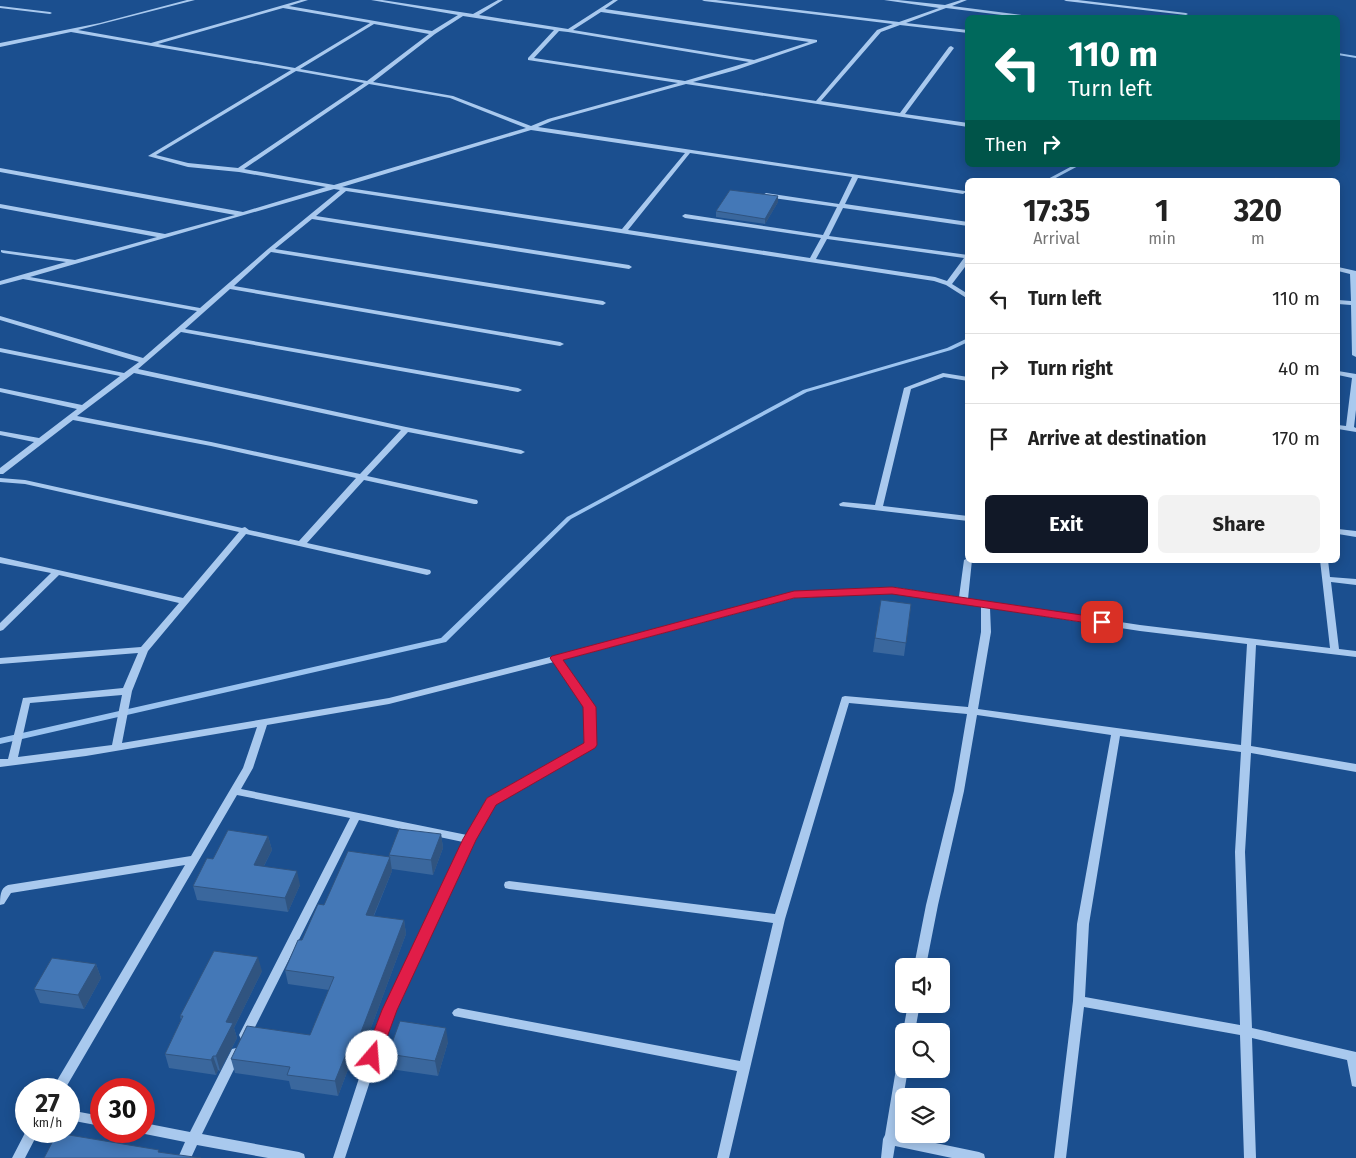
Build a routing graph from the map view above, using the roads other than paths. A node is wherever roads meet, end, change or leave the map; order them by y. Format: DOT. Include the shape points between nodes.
graph roads {
  1 [pos="193,0"];
  2 [pos="306,0"];
  3 [pos="373,0"];
  4 [pos="501,0"];
  5 [pos="616,0"];
  6 [pos="704,0"];
  7 [pos="886,0"];
  8 [pos="965,0"];
  9 [pos="1066,0"];
  10 [pos="947,6"];
  11 [pos="0,7"];
  12 [pos="7,8"];
  13 [pos="284,8"];
  14 [pos="601,10"];
  15 [pos="0,11"];
  16 [pos="50,13"];
  17 [pos="462,14"];
  18 [pos="1186,14"];
  19 [pos="1018,15"];
  20 [pos="474,16"];
  21 [pos="372,24"];
  22 [pos="897,24"];
  23 [pos="558,29"];
  24 [pos="70,30"];
  25 [pos="568,31"];
  26 [pos="965,32"];
  27 [pos="433,33"];
  28 [pos="150,44"];
  29 [pos="0,46"];
  30 [pos="951,48"];
  31 [pos="753,61"];
  32 [pos="296,69"];
  33 [pos="369,82"];
  34 [pos="684,83"];
  35 [pos="817,103"];
  36 [pos="901,115"];
  37 [pos="965,125"];
  38 [pos="531,128"];
  39 [pos="690,151"];
  40 [pos="0,170"];
  41 [pos="239,170"];
  42 [pos="855,178"];
  43 [pos="334,187"];
  44 [pos="345,189"];
  45 [pos="963,192"];
  46 [pos="756,194"];
  47 [pos="842,205"];
  48 [pos="0,206"];
  49 [pos="244,214"];
  50 [pos="685,216"];
  51 [pos="310,217"];
  52 [pos="965,224"];
  53 [pos="624,231"];
  54 [pos="166,237"];
  55 [pos="825,238"];
  56 [pos="1,249"];
  57 [pos="270,250"];
  58 [pos="965,257"];
  59 [pos="75,261"];
  60 [pos="811,261"];
  61 [pos="965,261"];
  62 [pos="629,267"];
  63 [pos="1340,269"];
  64 [pos="1355,272"];
  65 [pos="24,277"];
  66 [pos="0,283"];
  67 [pos="948,284"];
  68 [pos="230,287"];
  69 [pos="965,295"];
  70 [pos="1340,302"];
  71 [pos="603,303"];
  72 [pos="1355,304"];
  73 [pos="202,310"];
  74 [pos="0,318"];
  75 [pos="181,330"];
  76 [pos="560,344"];
  77 [pos="0,350"];
  78 [pos="1356,355"];
  79 [pos="144,361"];
  80 [pos="129,373"];
  81 [pos="1340,373"];
  82 [pos="1356,377"];
  83 [pos="965,378"];
  84 [pos="0,390"];
  85 [pos="518,390"];
  86 [pos="83,408"];
  87 [pos="70,418"];
  88 [pos="1340,427"];
  89 [pos="406,429"];
  90 [pos="1353,429"];
  91 [pos="0,433"];
  92 [pos="40,441"];
  93 [pos="520,452"];
  94 [pos="0,472"];
  95 [pos="363,477"];
  96 [pos="0,480"];
  97 [pos="474,502"];
  98 [pos="842,504"];
  99 [pos="878,508"];
  100 [pos="965,519"];
  101 [pos="245,530"];
  102 [pos="1340,532"];
  103 [pos="1356,534"];
  104 [pos="302,543"];
  105 [pos="0,560"];
  106 [pos="968,563"];
  107 [pos="1324,563"];
  108 [pos="57,572"];
  109 [pos="427,572"];
  110 [pos="1326,579"];
  111 [pos="1356,582"];
  112 [pos="183,601"];
  113 [pos="963,601"];
  114 [pos="985,604"];
  115 [pos="0,628"];
  116 [pos="1252,642"];
  117 [pos="144,650"];
  118 [pos="1335,652"];
  119 [pos="1356,654"];
  120 [pos="556,658"];
  121 [pos="0,661"];
  122 [pos="127,696"];
  123 [pos="972,711"];
  124 [pos="263,723"];
  125 [pos="1116,732"];
  126 [pos="116,748"];
  127 [pos="1246,749"];
  128 [pos="12,762"];
  129 [pos="0,763"];
  130 [pos="1356,768"];
  131 [pos="234,791"];
  132 [pos="356,816"];
  133 [pos="470,839"];
  134 [pos="194,860"];
  135 [pos="509,885"];
  136 [pos="4,890"];
  137 [pos="0,901"];
  138 [pos="779,918"];
  139 [pos="922,958"];
  140 [pos="1079,1001"];
  141 [pos="458,1013"];
  142 [pos="1244,1031"];
  143 [pos="1354,1057"];
  144 [pos="743,1067"];
  145 [pos="65,1078"];
  146 [pos="900,1078"];
  147 [pos="1356,1082"];
  148 [pos="155,1131"];
  149 [pos="194,1139"];
  150 [pos="889,1139"];
  151 [pos="26,1143"];
  152 [pos="18,1158"];
  153 [pos="184,1158"];
  154 [pos="299,1158"];
  155 [pos="339,1158"];
  156 [pos="723,1158"];
  157 [pos="887,1158"];
  158 [pos="979,1158"];
  159 [pos="1060,1158"];
  160 [pos="1250,1158"];
  1 -- 24 [label="street"];
  2 -- 13 [label="street"];
  3 -- 17 [label="street"];
  4 -- 20 [label="street"];
  5 -- 14 [label="street"];
  6 -- 22 [label="street"];
  7 -- 10 [label="street"];
  8 -- 10 [label="street"];
  9 -- 18 [label="street"];
  10 -- 19 [label="street"];
  10 -- 22 [label="street"];
  11 -- 12 [label="street"];
  12 -- 15 [label="street"];
  12 -- 16 [label="street"];
  13 -- 21 [label="street"];
  13 -- 28 [label="street"];
  14 -- 25 [label="street"];
  14 -- 31 [label="street" via="816,42"];
  17 -- 20 [label="street"];
  17 -- 27 [label="street"];
  20 -- 23 [label="street"];
  21 -- 27 [label="street"];
  21 -- 32 [label="street"];
  22 -- 26 [label="street"];
  22 -- 35 [label="street" via="879,31"];
  23 -- 25 [label="street"];
  23 -- 34 [label="street" via="530,59"];
  24 -- 28 [label="street"];
  24 -- 29 [label="street"];
  25 -- 31 [label="street"];
  27 -- 33 [label="street"];
  28 -- 32 [label="street"];
  30 -- 36 [label="street"];
  31 -- 34 [label="street"];
  32 -- 33 [label="street"];
  32 -- 41 [label="street" via="151,156 188,165"];
  33 -- 38 [label="street" via="451,97"];
  33 -- 41 [label="street"];
  34 -- 35 [label="street"];
  34 -- 38 [label="street"];
  35 -- 36 [label="street"];
  36 -- 37 [label="street"];
  38 -- 39 [label="street"];
  38 -- 43 [label="street"];
  39 -- 42 [label="street"];
  39 -- 53 [label="street"];
  40 -- 49 [label="street"];
  41 -- 43 [label="street"];
  42 -- 45 [label="street"];
  42 -- 47 [label="street"];
  43 -- 44 [label="street"];
  43 -- 49 [label="street"];
  44 -- 51 [label="street"];
  44 -- 53 [label="street"];
  46 -- 47 [label="street"];
  47 -- 52 [label="street"];
  47 -- 55 [label="street"];
  48 -- 54 [label="street"];
  49 -- 54 [label="street"];
  50 -- 55 [label="street"];
  51 -- 57 [label="street"];
  51 -- 62 [label="street"];
  53 -- 60 [label="street"];
  54 -- 59 [label="street"];
  55 -- 58 [label="street"];
  55 -- 60 [label="street"];
  56 -- 59 [label="street"];
  57 -- 68 [label="street"];
  57 -- 71 [label="street"];
  59 -- 65 [label="street"];
  60 -- 67 [label="street" via="934,279"];
  61 -- 67 [label="street"];
  63 -- 64 [label="street"];
  64 -- 72 [label="street"];
  65 -- 66 [label="street"];
  65 -- 73 [label="street"];
  67 -- 69 [label="street"];
  68 -- 73 [label="street"];
  68 -- 76 [label="street"];
  70 -- 72 [label="street"];
  72 -- 78 [label="street"];
  73 -- 75 [label="street"];
  74 -- 79 [label="street"];
  75 -- 79 [label="street"];
  75 -- 85 [label="street"];
  77 -- 80 [label="street"];
  79 -- 80 [label="street"];
  80 -- 86 [label="street"];
  80 -- 89 [label="street"];
  81 -- 82 [label="street"];
  82 -- 90 [label="street"];
  83 -- 99 [label="street" via="943,374 908,388"];
  84 -- 86 [label="street"];
  86 -- 87 [label="street"];
  87 -- 92 [label="street"];
  87 -- 95 [label="street"];
  88 -- 90 [label="street"];
  89 -- 93 [label="street"];
  89 -- 95 [label="street"];
  91 -- 92 [label="street"];
  92 -- 94 [label="street"];
  95 -- 97 [label="street"];
  95 -- 104 [label="street"];
  96 -- 101 [label="street" via="26,482"];
  98 -- 99 [label="street"];
  99 -- 100 [label="street"];
  101 -- 104 [label="street"];
  101 -- 112 [label="street"];
  102 -- 103 [label="street"];
  104 -- 109 [label="street"];
  105 -- 108 [label="street"];
  106 -- 113 [label="street"];
  107 -- 110 [label="street"];
  108 -- 112 [label="street"];
  108 -- 115 [label="street"];
  110 -- 111 [label="street"];
  110 -- 118 [label="street"];
  112 -- 117 [label="street"];
  113 -- 114 [label="street"];
  113 -- 120 [label="street" via="892,590 794,595"];
  114 -- 116 [label="street"];
  114 -- 123 [label="street" via="986,632"];
  116 -- 118 [label="street"];
  116 -- 127 [label="street"];
  117 -- 121 [label="street"];
  117 -- 122 [label="street"];
  118 -- 119 [label="street"];
  120 -- 124 [label="street" via="389,701"];
  120 -- 133 [label="street" via="590,707 590,745 492,801"];
  122 -- 126 [label="street"];
  122 -- 128 [label="street" via="26,700"];
  123 -- 125 [label="street"];
  123 -- 138 [label="street" via="845,699"];
  123 -- 139 [label="street" via="960,791"];
  124 -- 126 [label="street"];
  124 -- 131 [label="street" via="248,768"];
  125 -- 127 [label="street"];
  125 -- 140 [label="street" via="1083,924"];
  126 -- 128 [label="street"];
  127 -- 130 [label="street"];
  127 -- 142 [label="street" via="1240,852"];
  128 -- 129 [label="street"];
  131 -- 132 [label="street"];
  131 -- 134 [label="street"];
  132 -- 133 [label="street"];
  132 -- 149 [label="street"];
  133 -- 155 [label="street" via="383,1024"];
  134 -- 136 [label="street"];
  134 -- 145 [label="street"];
  135 -- 138 [label="street"];
  136 -- 137 [label="street"];
  138 -- 144 [label="street"];
  140 -- 142 [label="street"];
  140 -- 159 [label="street"];
  141 -- 144 [label="street"];
  142 -- 143 [label="street"];
  142 -- 160 [label="street"];
  143 -- 147 [label="street"];
  144 -- 156 [label="street"];
  146 -- 150 [label="street"];
  148 -- 149 [label="street"];
  149 -- 153 [label="street"];
  149 -- 154 [label="street"];
  150 -- 157 [label="street"];
  150 -- 158 [label="street"];
  151 -- 152 [label="street"];
}
